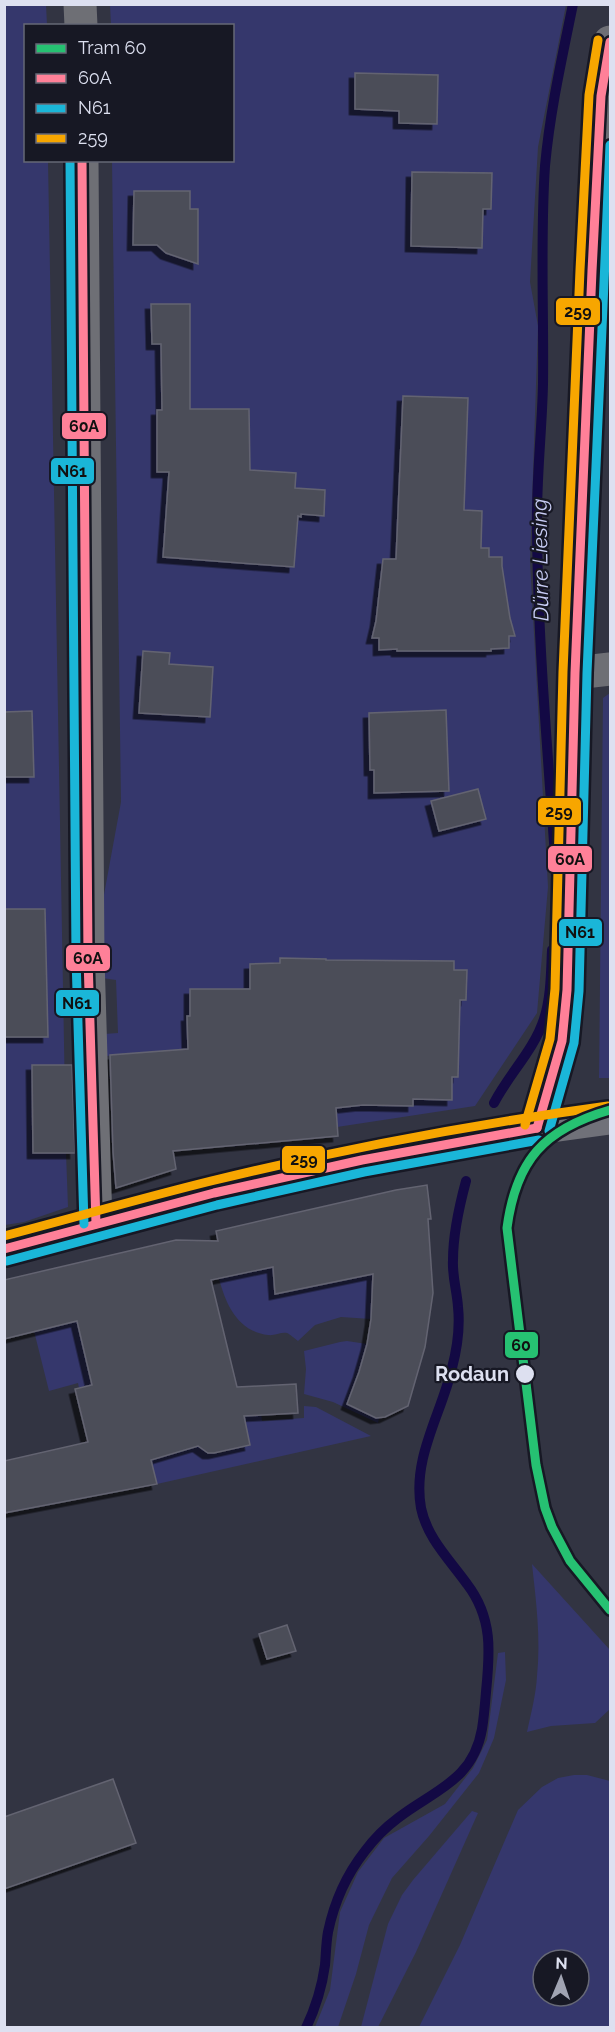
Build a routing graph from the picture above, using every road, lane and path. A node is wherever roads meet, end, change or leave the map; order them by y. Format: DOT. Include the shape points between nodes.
graph roads {
  1 [pos="80,4"];
  2 [pos="81,24"];
  3 [pos="610,42"];
  4 [pos="82,162"];
  5 [pos="610,669"];
  6 [pos="575,673"];
  7 [pos="610,1118"];
  8 [pos="537,1128"];
  9 [pos="96,1224"];
  10 [pos="4,1249"];
  1 -- 2 [label="street"];
  3 -- 6 [label="street" via="601,96"];
  4 -- 9 [label="street" via="88,958"];
  5 -- 6 [label="street"];
  6 -- 8 [label="street" via="567,990 562,1041"];
  7 -- 8 [label="main road"];
  8 -- 9 [label="main road" via="350,1162"];
  9 -- 10 [label="main road"];
}
